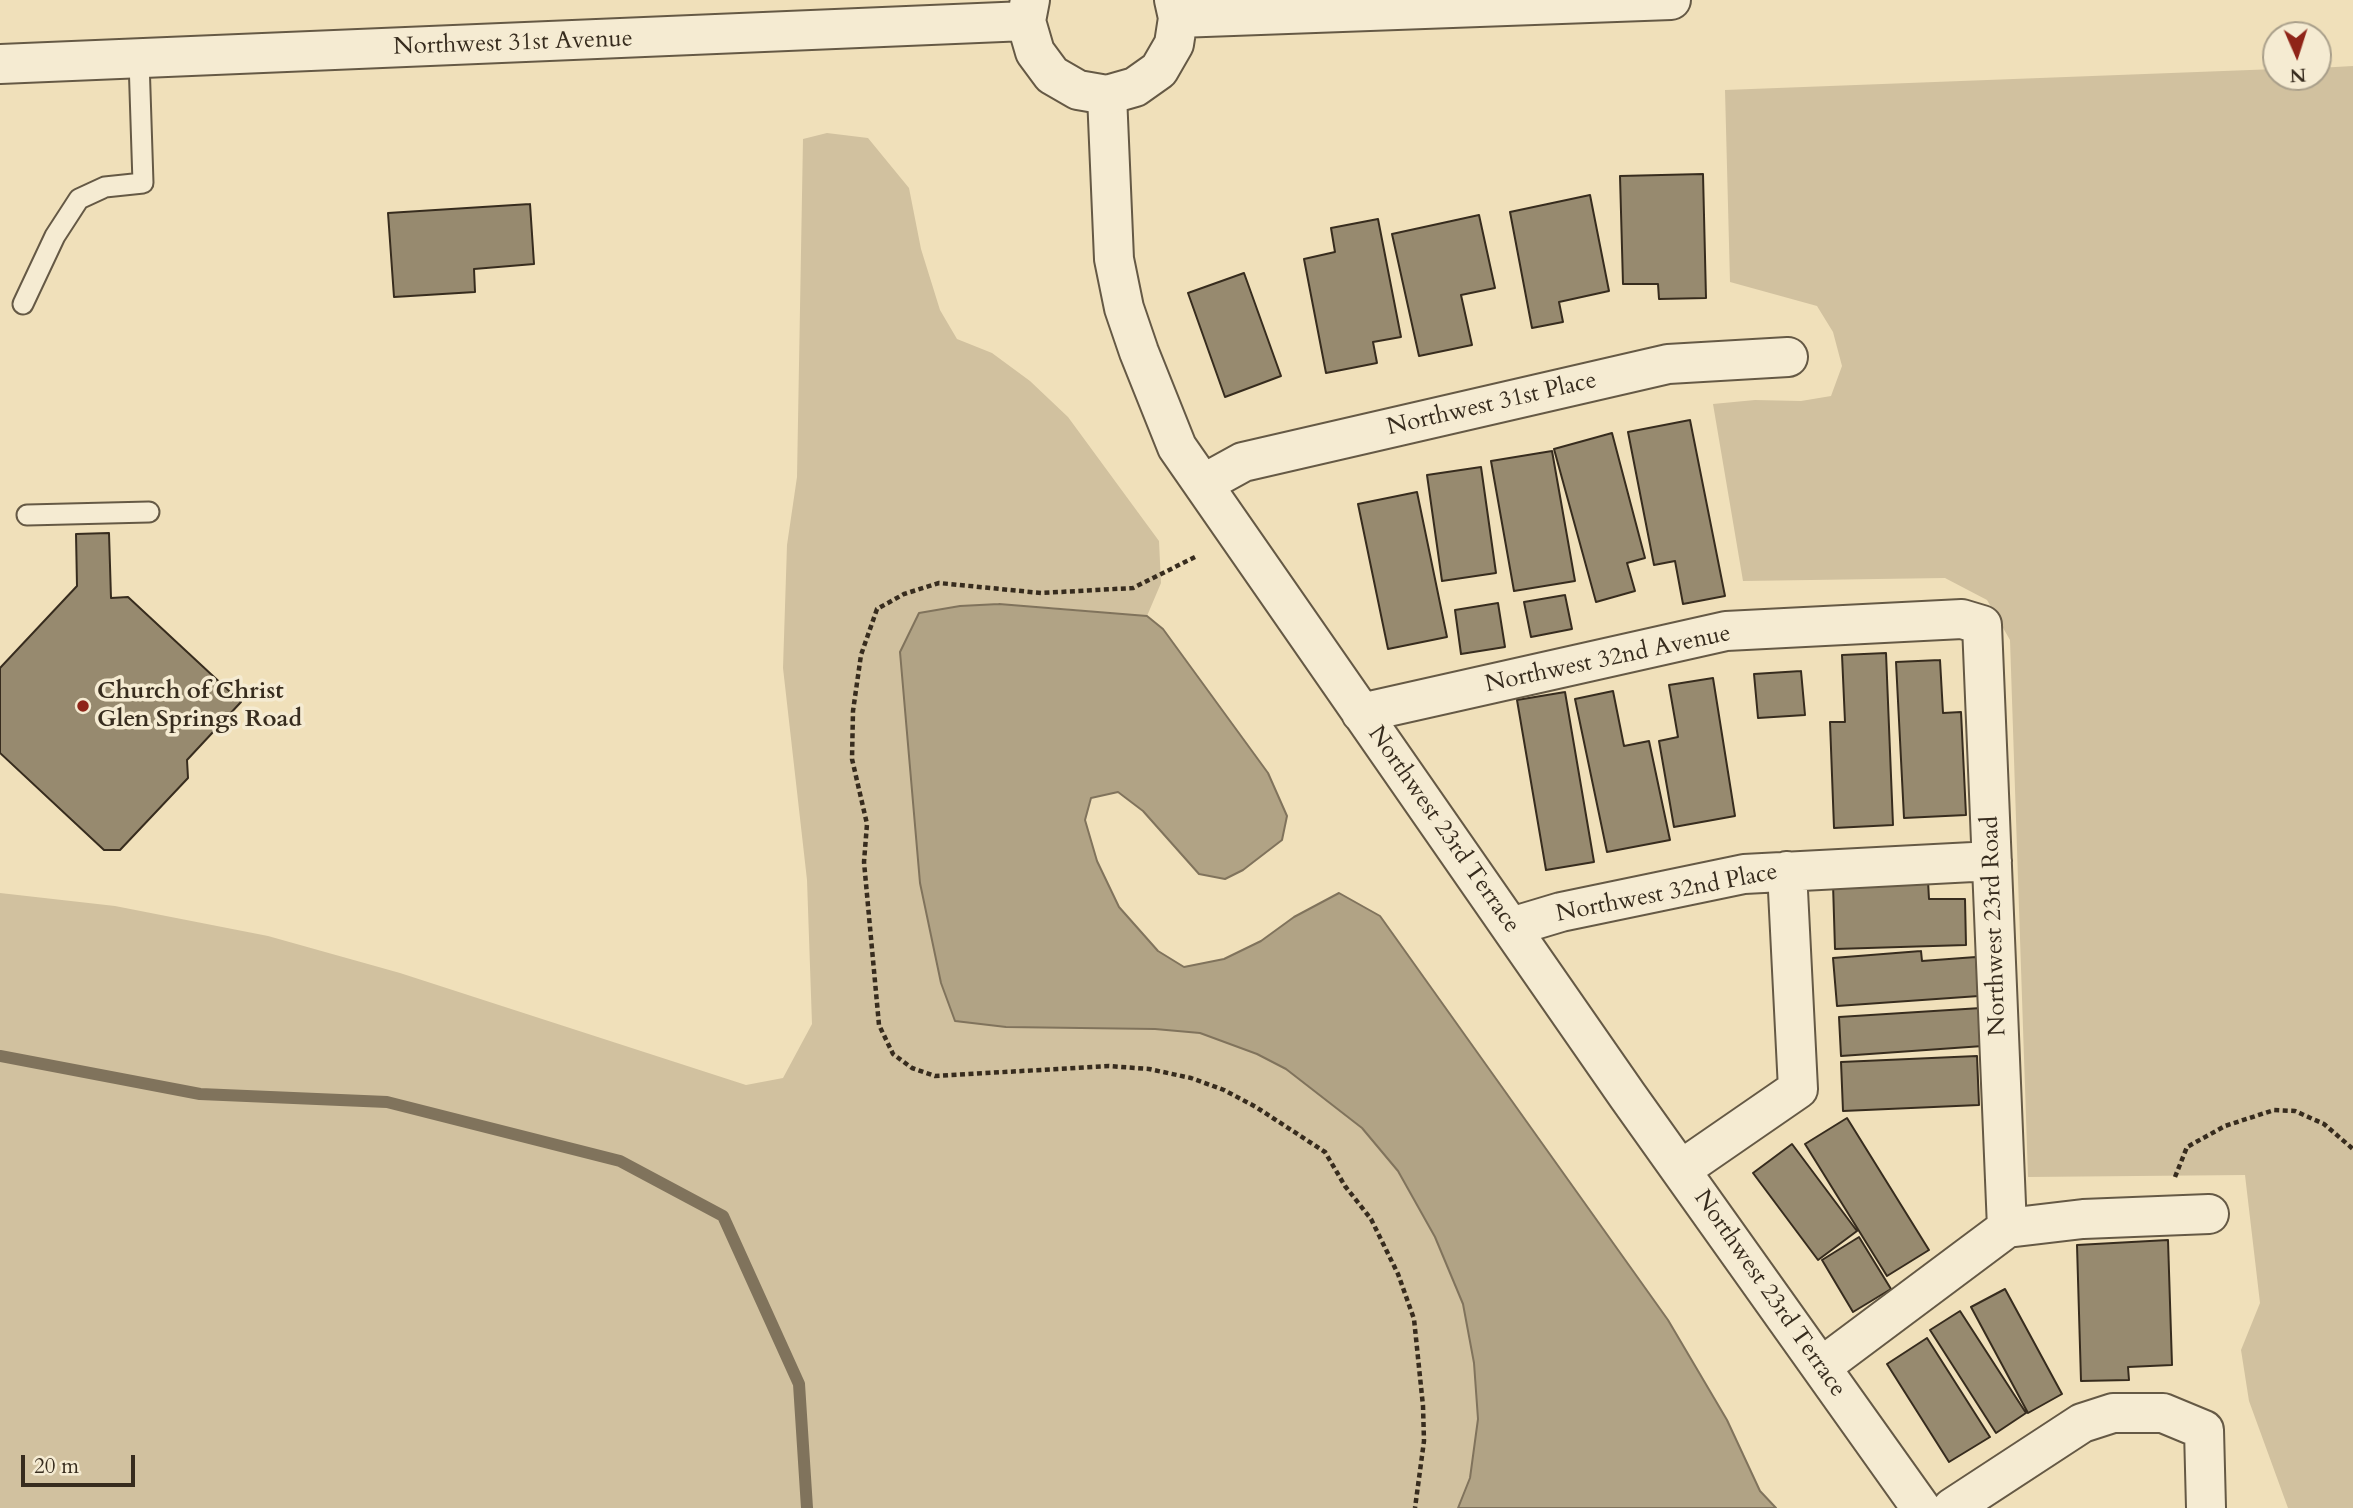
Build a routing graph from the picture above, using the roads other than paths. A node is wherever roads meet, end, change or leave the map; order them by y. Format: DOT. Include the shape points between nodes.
graph roads {
  1 [pos="1671,0"];
  2 [pos="1176,9"];
  3 [pos="1028,11"];
  4 [pos="139,60"];
  5 [pos="0,64"];
  6 [pos="1107,95"];
  7 [pos="23,304"];
  8 [pos="1788,357"];
  9 [pos="1203,484"];
  10 [pos="149,512"];
  11 [pos="27,515"];
  12 [pos="1982,625"];
  13 [pos="1361,713"];
  14 [pos="1992,861"];
  15 [pos="1787,871"];
  16 [pos="1511,927"];
  17 [pos="1682,1169"];
  18 [pos="2209,1214"];
  19 [pos="2007,1228"];
  20 [pos="1821,1367"];
  21 [pos="1921,1508"];
  22 [pos="1952,1508"];
  23 [pos="2206,1508"];
  1 -- 2 [label="street"];
  2 -- 6 [label="street" via="1174,44 1159,70 1135,87"];
  3 -- 4 [label="street, Northwest 31st Avenue"];
  3 -- 6 [label="street" via="1035,52 1052,75 1077,90"];
  4 -- 5 [label="street, Northwest 31st Avenue"];
  4 -- 7 [label="lane" via="143,183 105,187 79,199 55,236"];
  6 -- 9 [label="street, Northwest 23rd Terrace" via="1114,259 1124,308 1177,447"];
  8 -- 9 [label="street, Northwest 31st Place" via="1668,364 1250,461"];
  9 -- 13 [label="street, Northwest 23rd Terrace"];
  10 -- 11 [label="lane"];
  12 -- 13 [label="street, Northwest 32nd Avenue" via="1962,618 1726,632"];
  12 -- 14 [label="street, Northwest 23rd Road"];
  13 -- 16 [label="street, Northwest 23rd Terrace"];
  14 -- 15 [label="street, Northwest 32nd Place"];
  14 -- 19 [label="street, Northwest 23rd Road"];
  15 -- 16 [label="street, Northwest 32nd Place" via="1717,880 1561,912"];
  15 -- 17 [label="street" via="1798,1089"];
  16 -- 17 [label="street, Northwest 23rd Terrace"];
  17 -- 20 [label="street, Northwest 23rd Terrace"];
  18 -- 19 [label="street" via="2083,1219"];
  19 -- 20 [label="street"];
  20 -- 21 [label="street, Northwest 23rd Terrace"];
  22 -- 23 [label="street" via="2082,1423 2113,1413 2164,1413 2204,1430"];
}
